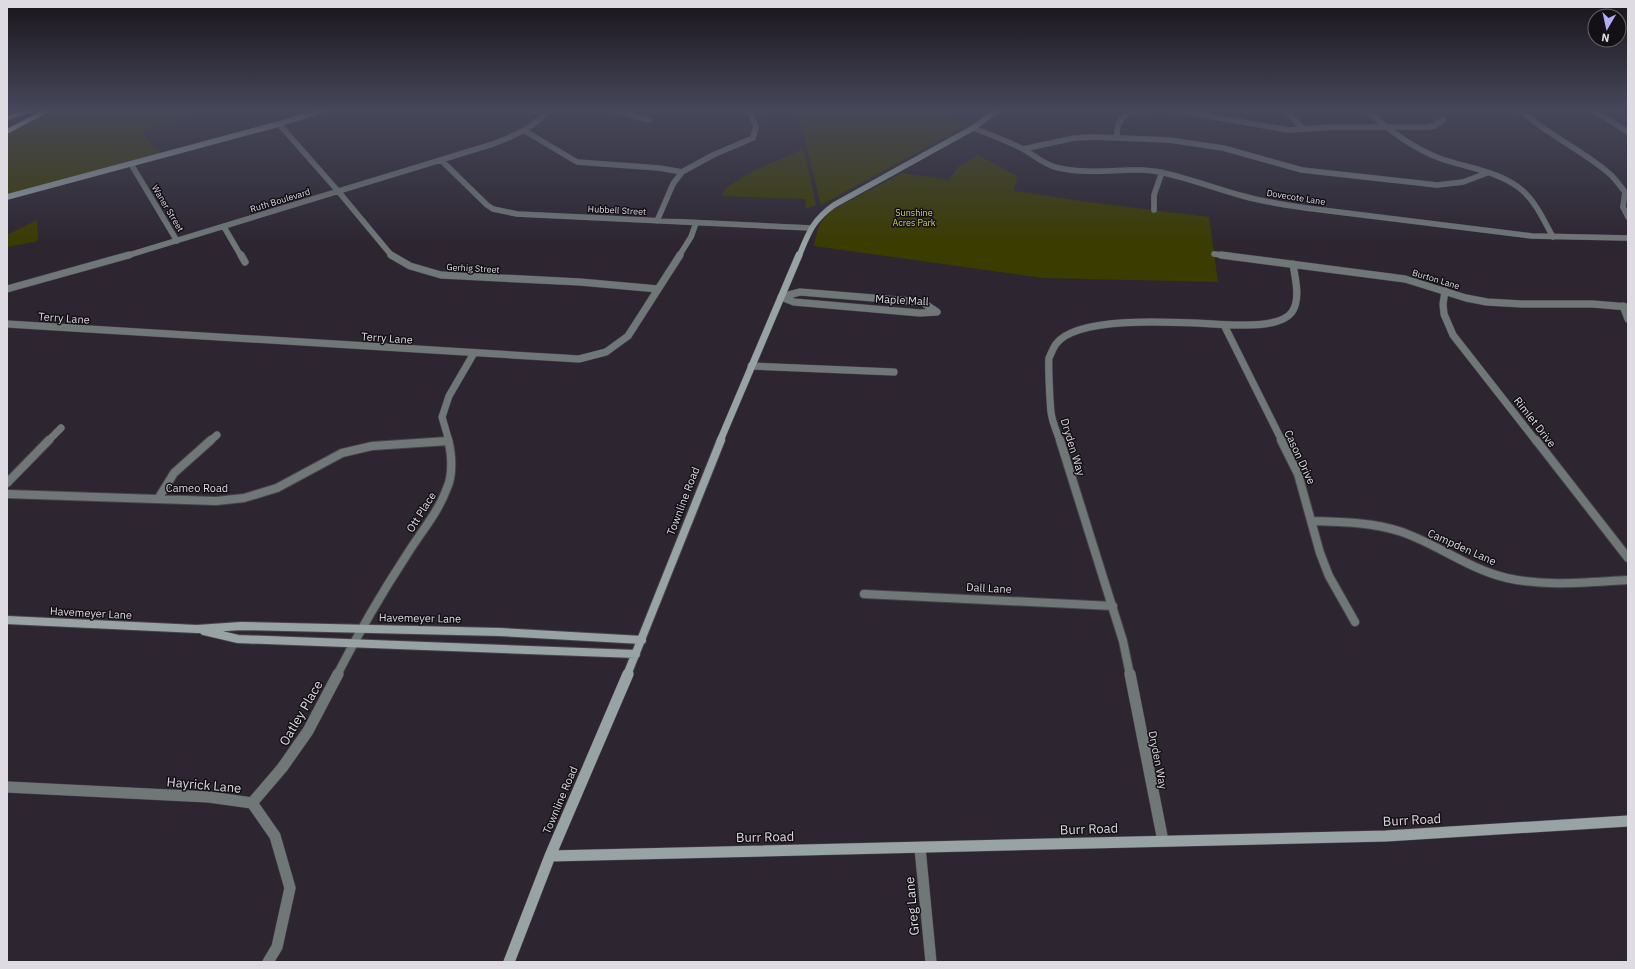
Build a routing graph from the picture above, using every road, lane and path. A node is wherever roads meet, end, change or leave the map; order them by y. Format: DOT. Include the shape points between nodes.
graph roads {
  1 [pos="167,154"];
  2 [pos="306,154"];
  3 [pos="460,154"];
  4 [pos="564,154"];
  5 [pos="715,154"];
  6 [pos="926,154"];
  7 [pos="1031,154"];
  8 [pos="1244,154"];
  9 [pos="1431,154"];
  10 [pos="1583,154"];
  11 [pos="441,160"];
  12 [pos="131,164"];
  13 [pos="682,172"];
  14 [pos="1162,172"];
  15 [pos="1486,173"];
  16 [pos="338,191"];
  17 [pos="7,197"];
  18 [pos="1154,210"];
  19 [pos="1628,217"];
  20 [pos="657,221"];
  21 [pos="696,223"];
  22 [pos="224,227"];
  23 [pos="811,228"];
  24 [pos="1553,238"];
  25 [pos="1628,238"];
  26 [pos="177,241"];
  27 [pos="1214,254"];
  28 [pos="245,262"];
  29 [pos="1293,264"];
  30 [pos="658,289"];
  31 [pos="7,290"];
  32 [pos="1445,291"];
  33 [pos="781,297"];
  34 [pos="1625,307"];
  35 [pos="1628,319"];
  36 [pos="7,324"];
  37 [pos="1224,325"];
  38 [pos="474,353"];
  39 [pos="751,366"];
  40 [pos="894,372"];
  41 [pos="61,428"];
  42 [pos="217,436"];
  43 [pos="448,441"];
  44 [pos="7,483"];
  45 [pos="7,494"];
  46 [pos="158,499"];
  47 [pos="1312,521"];
  48 [pos="1628,558"];
  49 [pos="1628,580"];
  50 [pos="864,594"];
  51 [pos="1113,606"];
  52 [pos="7,620"];
  53 [pos="1355,622"];
  54 [pos="197,629"];
  55 [pos="361,629"];
  56 [pos="642,640"];
  57 [pos="354,644"];
  58 [pos="636,654"];
  59 [pos="7,787"];
  60 [pos="252,803"];
  61 [pos="1628,820"];
  62 [pos="1164,841"];
  63 [pos="920,848"];
  64 [pos="550,856"];
  65 [pos="268,962"];
  66 [pos="508,962"];
  67 [pos="931,962"];
  1 -- 12 [label="street"];
  2 -- 16 [label="street, Gerhig Street"];
  3 -- 11 [label="street, Ruth Boulevard"];
  4 -- 13 [label="street" via="577,162"];
  5 -- 13 [label="street"];
  6 -- 23 [label="street, Townline Road" via="834,205 820,215"];
  7 -- 14 [label="street, Dovecote Lane" via="1047,164 1070,170"];
  8 -- 15 [label="street" via="1302,170 1437,185 1467,182"];
  9 -- 15 [label="street"];
  10 -- 19 [label="street" via="1620,184 1625,192 1622,204"];
  11 -- 16 [label="street, Ruth Boulevard"];
  11 -- 20 [label="street, Hubbell Street" via="486,205 504,212"];
  12 -- 17 [label="street"];
  12 -- 26 [label="street, Waner Street"];
  13 -- 20 [label="street" via="673,184"];
  14 -- 18 [label="street" via="1155,187 1152,204"];
  14 -- 24 [label="street, Dovecote Lane" via="1277,204"];
  15 -- 24 [label="street" via="1520,189 1530,198"];
  16 -- 22 [label="street, Ruth Boulevard"];
  16 -- 30 [label="street, Gerhig Street" via="392,256 410,266 441,275"];
  20 -- 21 [label="street, Hubbell Street"];
  21 -- 23 [label="street, Hubbell Street"];
  21 -- 30 [label="street, Terry Lane" via="691,237"];
  22 -- 26 [label="street, Ruth Boulevard"];
  22 -- 28 [label="street"];
  23 -- 33 [label="street, Townline Road"];
  24 -- 25 [label="street, Dovecote Lane"];
  26 -- 31 [label="street, Ruth Boulevard"];
  27 -- 29 [label="street, Burton Lane"];
  29 -- 32 [label="street, Burton Lane" via="1405,279"];
  29 -- 37 [label="street, Dryden Way" via="1298,294 1296,306 1289,316 1266,324"];
  30 -- 38 [label="street, Terry Lane" via="628,336 614,349 600,355 579,359"];
  32 -- 34 [label="street, Burton Lane" via="1472,299 1505,304"];
  32 -- 48 [label="street, Rimlet Drive" via="1442,305 1445,319 1453,335"];
  33 -- 33 [label="street, Maple Mall" via="794,302 920,313 937,312 922,302 800,292"];
  33 -- 39 [label="street, Townline Road"];
  34 -- 35 [label="street"];
  36 -- 38 [label="street, Terry Lane"];
  37 -- 47 [label="street, Cason Drive" via="1298,474"];
  37 -- 51 [label="street, Dryden Way" via="1123,322 1088,327 1070,334 1056,344 1049,359 1051,413"];
  38 -- 43 [label="street, Ott Place" via="448,396 442,417"];
  39 -- 40 [label="street"];
  39 -- 56 [label="street, Townline Road"];
  41 -- 44 [label="street"];
  42 -- 46 [label="street" via="174,473"];
  43 -- 46 [label="street, Cameo Road" via="372,446 342,453 277,488 244,498 216,501"];
  43 -- 55 [label="street, Ott Place" via="452,454 448,487 436,511"];
  45 -- 46 [label="street, Cameo Road"];
  47 -- 49 [label="street, Campden Lane" via="1368,524 1398,531 1478,568 1506,577 1535,582"];
  47 -- 53 [label="street, Cason Drive" via="1329,576"];
  50 -- 51 [label="street, Dall Lane"];
  51 -- 62 [label="street, Dryden Way" via="1123,641"];
  52 -- 54 [label="street, Havemeyer Lane"];
  54 -- 55 [label="street, Havemeyer Lane" via="241,626"];
  54 -- 57 [label="street, Havemeyer Lane" via="238,639"];
  55 -- 56 [label="street, Havemeyer Lane" via="500,632"];
  55 -- 57 [label="street, Oatley Place"];
  56 -- 58 [label="street, Townline Road"];
  57 -- 58 [label="street, Havemeyer Lane"];
  57 -- 60 [label="street, Oatley Place" via="308,731 282,768"];
  58 -- 64 [label="street, Townline Road"];
  59 -- 60 [label="street, Hayrick Lane" via="209,797"];
  60 -- 65 [label="street, Hayrick Lane" via="275,836 290,888 277,946"];
  61 -- 62 [label="street, Burr Road" via="1386,836"];
  62 -- 63 [label="street, Burr Road"];
  63 -- 64 [label="street, Burr Road"];
  63 -- 67 [label="street, Greg Lane"];
  64 -- 66 [label="street, Townline Road"];
}
